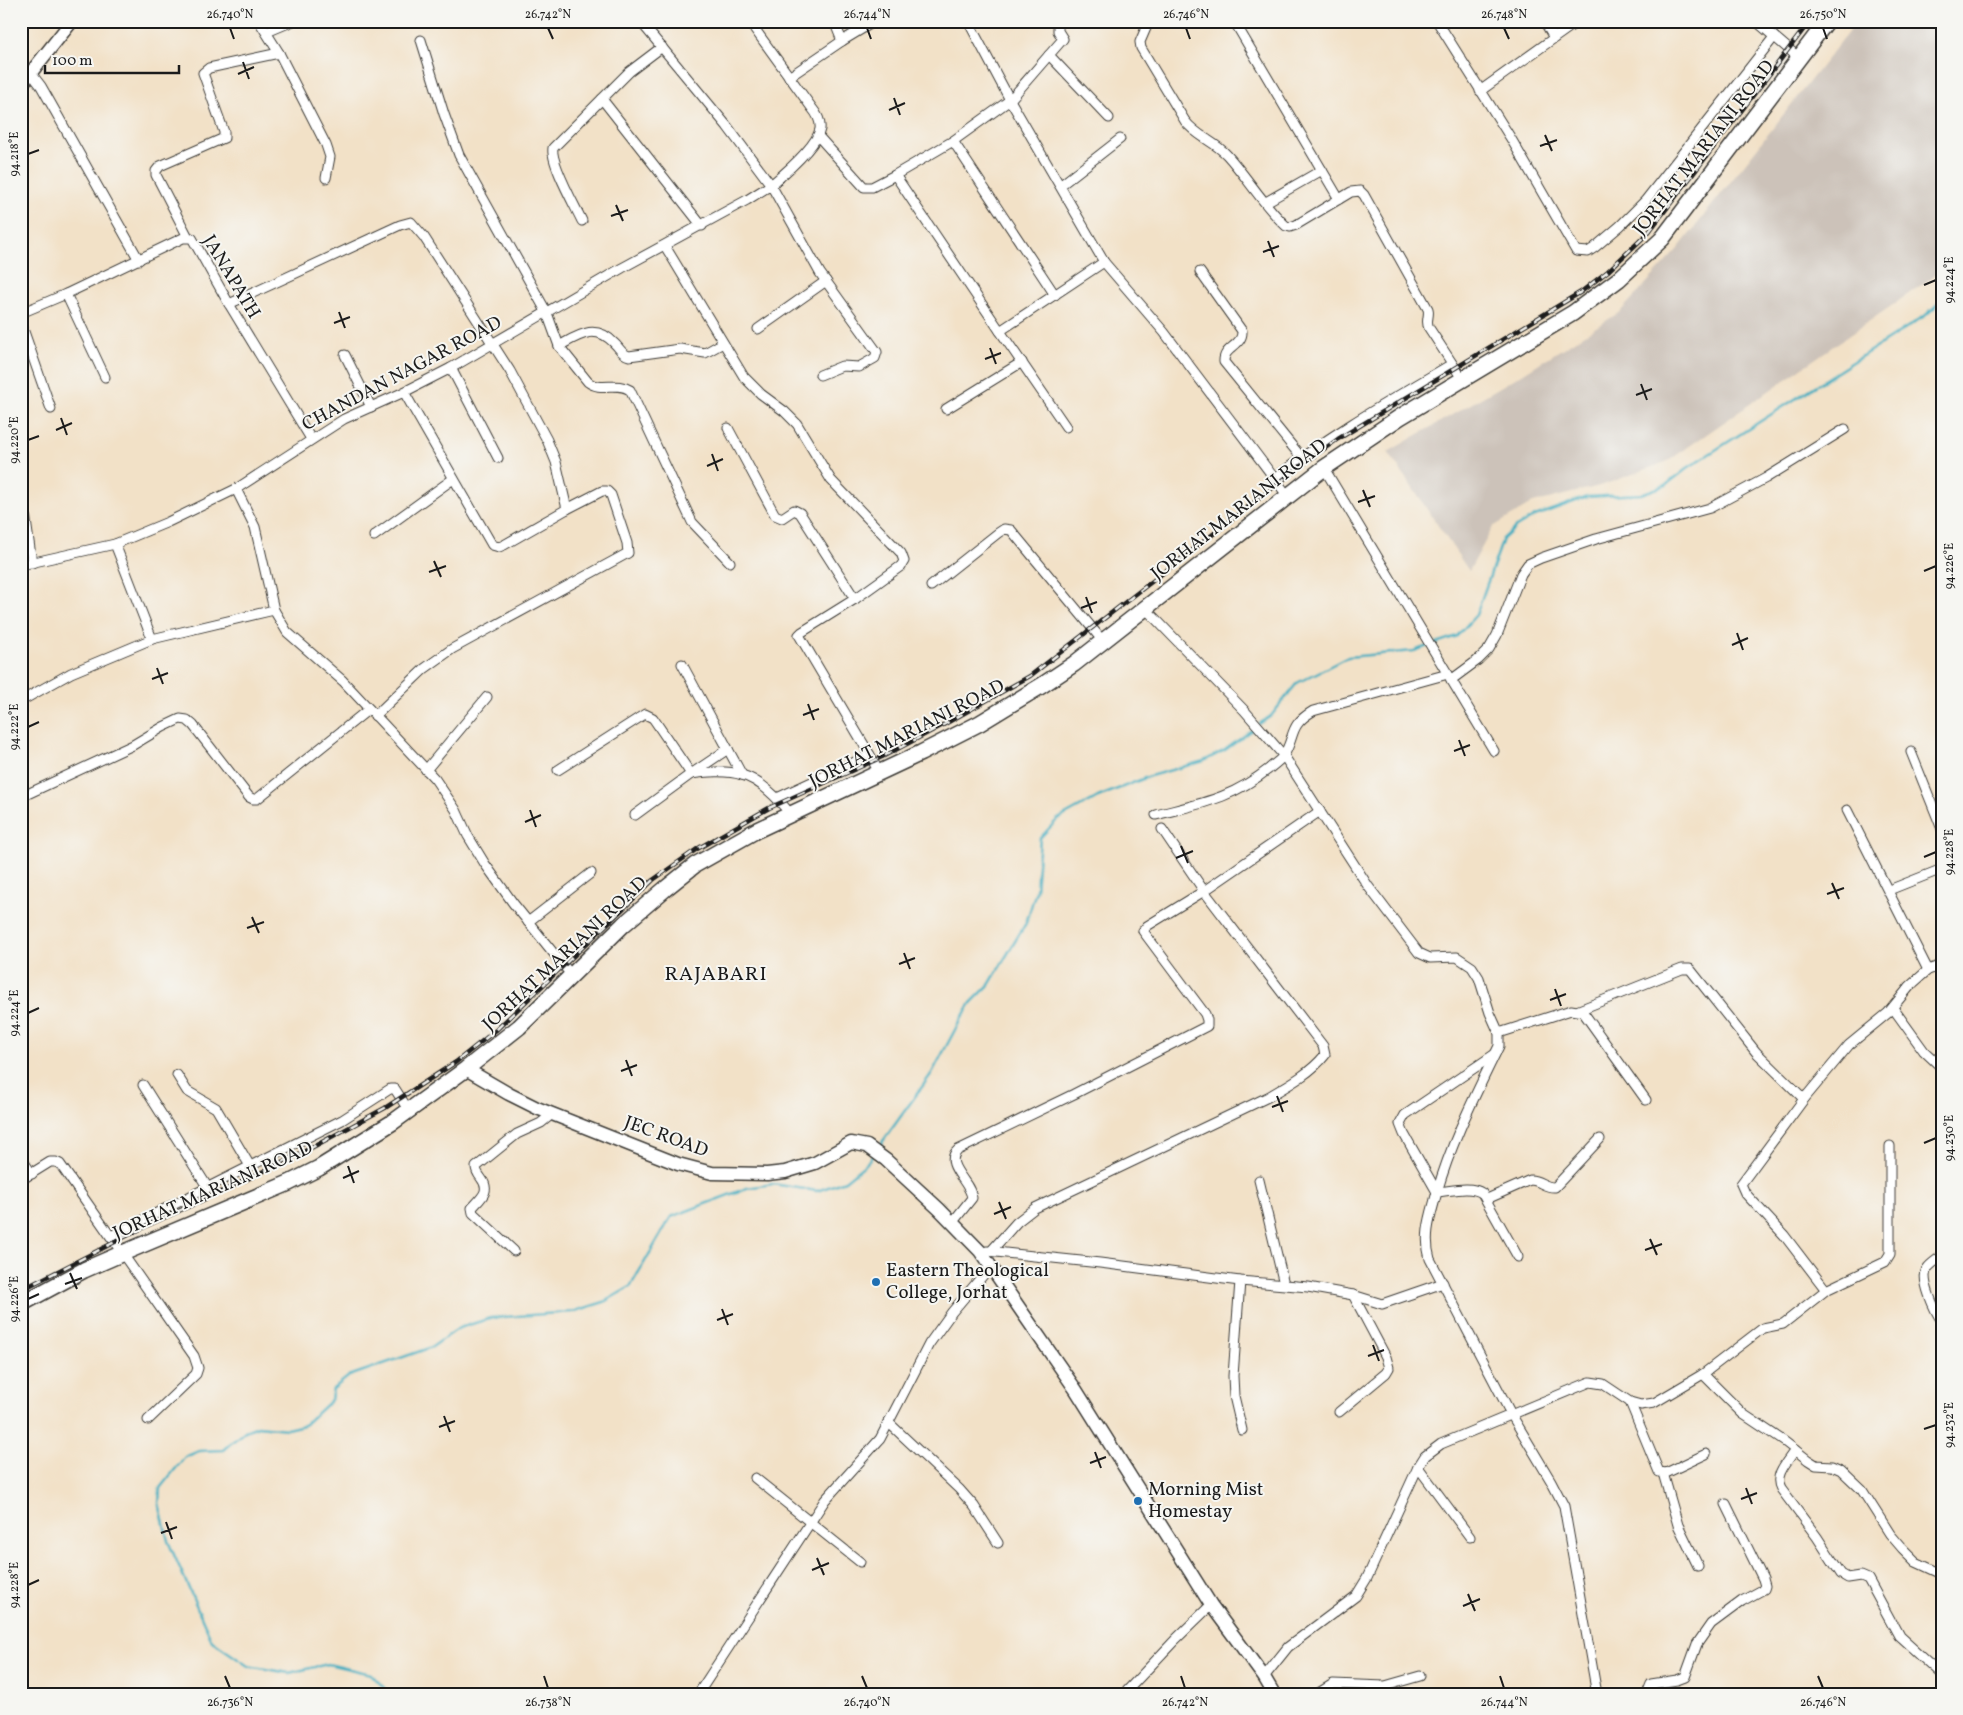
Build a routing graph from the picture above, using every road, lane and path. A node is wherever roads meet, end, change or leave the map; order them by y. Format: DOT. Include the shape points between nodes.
graph roads {
  1 [pos="72,21"];
  2 [pos="259,21"];
  3 [pos="293,21"];
  4 [pos="640,21"];
  5 [pos="749,21"];
  6 [pos="834,21"];
  7 [pos="875,21"];
  8 [pos="968,21"];
  9 [pos="1061,21"];
  10 [pos="1149,21"];
  11 [pos="1234,21"];
  12 [pos="1437,21"];
  13 [pos="1544,21"];
  14 [pos="1578,21"];
  15 [pos="1756,21"];
  16 [pos="1827,21"];
  17 [pos="267,32"];
  18 [pos="1774,37"];
  19 [pos="1554,38"];
  20 [pos="421,40"];
  21 [pos="842,41"];
  22 [pos="662,47"];
  23 [pos="279,53"];
  24 [pos="1049,55"];
  25 [pos="1799,58"];
  26 [pos="31,72"];
  27 [pos="790,77"];
  28 [pos="21,85"];
  29 [pos="1480,91"];
  30 [pos="602,99"];
  31 [pos="1010,100"];
  32 [pos="1109,118"];
  33 [pos="818,136"];
  34 [pos="1120,139"];
  35 [pos="953,141"];
  36 [pos="1322,170"];
  37 [pos="895,175"];
  38 [pos="326,178"];
  39 [pos="771,185"];
  40 [pos="1062,185"];
  41 [pos="1338,199"];
  42 [pos="1266,202"];
  43 [pos="582,220"];
  44 [pos="702,226"];
  45 [pos="188,237"];
  46 [pos="665,246"];
  47 [pos="139,260"];
  48 [pos="1104,262"];
  49 [pos="1200,272"];
  50 [pos="826,281"];
  51 [pos="66,294"];
  52 [pos="1055,295"];
  53 [pos="228,304"];
  54 [pos="21,313"];
  55 [pos="547,313"];
  56 [pos="21,322"];
  57 [pos="758,329"];
  58 [pos="1000,331"];
  59 [pos="723,342"];
  60 [pos="493,345"];
  61 [pos="559,346"];
  62 [pos="345,355"];
  63 [pos="1022,362"];
  64 [pos="1452,364"];
  65 [pos="451,368"];
  66 [pos="820,375"];
  67 [pos="106,377"];
  68 [pos="1463,380"];
  69 [pos="404,392"];
  70 [pos="371,407"];
  71 [pos="51,409"];
  72 [pos="946,409"];
  73 [pos="1066,427"];
  74 [pos="728,428"];
  75 [pos="1845,430"];
  76 [pos="311,439"];
  77 [pos="1302,457"];
  78 [pos="498,458"];
  79 [pos="1324,468"];
  80 [pos="453,479"];
  81 [pos="1274,479"];
  82 [pos="21,485"];
  83 [pos="236,489"];
  84 [pos="1287,495"];
  85 [pos="567,509"];
  86 [pos="374,536"];
  87 [pos="115,544"];
  88 [pos="730,562"];
  89 [pos="32,563"];
  90 [pos="21,565"];
  91 [pos="931,586"];
  92 [pos="856,599"];
  93 [pos="1145,608"];
  94 [pos="274,610"];
  95 [pos="152,639"];
  96 [pos="1102,640"];
  97 [pos="682,664"];
  98 [pos="1450,677"];
  99 [pos="487,697"];
  100 [pos="21,701"];
  101 [pos="372,713"];
  102 [pos="728,749"];
  103 [pos="1494,751"];
  104 [pos="1911,752"];
  105 [pos="870,755"];
  106 [pos="1284,756"];
  107 [pos="426,770"];
  108 [pos="558,770"];
  109 [pos="691,774"];
  110 [pos="879,774"];
  111 [pos="742,775"];
  112 [pos="21,797"];
  113 [pos="777,798"];
  114 [pos="1847,810"];
  115 [pos="1320,811"];
  116 [pos="790,814"];
  117 [pos="1156,814"];
  118 [pos="635,815"];
  119 [pos="1942,829"];
  120 [pos="1162,830"];
  121 [pos="1942,868"];
  122 [pos="591,873"];
  123 [pos="1889,890"];
  124 [pos="1204,891"];
  125 [pos="528,922"];
  126 [pos="1942,965"];
  127 [pos="1928,970"];
  128 [pos="572,976"];
  129 [pos="1893,1008"];
  130 [pos="1579,1010"];
  131 [pos="1499,1033"];
  132 [pos="1496,1054"];
  133 [pos="1942,1068"];
  134 [pos="466,1069"];
  135 [pos="177,1075"];
  136 [pos="142,1085"];
  137 [pos="1804,1099"];
  138 [pos="1646,1100"];
  139 [pos="409,1111"];
  140 [pos="552,1114"];
  141 [pos="1600,1139"];
  142 [pos="1890,1146"];
  143 [pos="21,1158"];
  144 [pos="250,1166"];
  145 [pos="32,1174"];
  146 [pos="21,1180"];
  147 [pos="1259,1180"];
  148 [pos="208,1188"];
  149 [pos="1437,1192"];
  150 [pos="1487,1199"];
  151 [pos="952,1222"];
  152 [pos="111,1236"];
  153 [pos="514,1251"];
  154 [pos="986,1251"];
  155 [pos="123,1253"];
  156 [pos="1942,1256"];
  157 [pos="1518,1257"];
  158 [pos="990,1267"];
  159 [pos="1240,1281"];
  160 [pos="1443,1283"];
  161 [pos="1284,1284"];
  162 [pos="1826,1290"];
  163 [pos="1353,1295"];
  164 [pos="21,1304"];
  165 [pos="1942,1321"];
  166 [pos="1703,1374"];
  167 [pos="1630,1402"];
  168 [pos="1339,1412"];
  169 [pos="1511,1414"];
  170 [pos="148,1420"];
  171 [pos="888,1422"];
  172 [pos="1242,1430"];
  173 [pos="1795,1450"];
  174 [pos="1706,1454"];
  175 [pos="1418,1467"];
  176 [pos="1663,1474"];
  177 [pos="756,1478"];
  178 [pos="1726,1504"];
  179 [pos="810,1522"];
  180 [pos="1470,1537"];
  181 [pos="998,1543"];
  182 [pos="860,1562"];
  183 [pos="1698,1566"];
  184 [pos="1942,1574"];
  185 [pos="1211,1605"];
  186 [pos="1942,1675"];
  187 [pos="1420,1676"];
  188 [pos="1264,1677"];
  189 [pos="698,1694"];
  190 [pos="1124,1694"];
  191 [pos="1274,1694"];
  192 [pos="1317,1694"];
  193 [pos="1597,1694"];
  194 [pos="1647,1694"];
  1 -- 26 [label="street"];
  2 -- 17 [label="street"];
  3 -- 17 [label="street"];
  4 -- 22 [label="street"];
  5 -- 27 [label="street"];
  6 -- 21 [label="street"];
  7 -- 21 [label="street"];
  8 -- 31 [label="street"];
  9 -- 24 [label="street" via="1057,27 1063,40"];
  10 -- 42 [label="street" via="1140,42 1141,48 1176,108 1189,128 1226,154"];
  11 -- 36 [label="street"];
  12 -- 29 [label="street"];
  13 -- 19 [label="street"];
  14 -- 19 [label="street"];
  15 -- 18 [label="street"];
  16 -- 25 [label="highway, JORHAT MARIANI ROAD"];
  17 -- 23 [label="street"];
  18 -- 25 [label="street"];
  18 -- 29 [label="street" via="1645,201 1588,252 1576,251"];
  19 -- 29 [label="street"];
  20 -- 55 [label="street" via="459,155"];
  21 -- 27 [label="street"];
  22 -- 30 [label="street"];
  22 -- 39 [label="street"];
  23 -- 38 [label="street" via="329,152"];
  23 -- 45 [label="street" via="203,72 224,138 160,166 156,171"];
  24 -- 31 [label="street"];
  24 -- 32 [label="street"];
  25 -- 68 [label="highway, JORHAT MARIANI ROAD" via="1662,239 1640,261 1600,295"];
  26 -- 28 [label="street"];
  26 -- 47 [label="street"];
  27 -- 33 [label="street" via="817,114"];
  30 -- 43 [label="street" via="556,144 552,153"];
  30 -- 44 [label="street"];
  31 -- 35 [label="street"];
  31 -- 40 [label="street"];
  33 -- 37 [label="street" via="864,188"];
  33 -- 39 [label="street, CHANDAN NAGAR ROAD" via="792,167"];
  34 -- 40 [label="street"];
  35 -- 37 [label="street"];
  35 -- 52 [label="street"];
  36 -- 41 [label="street"];
  36 -- 42 [label="street"];
  37 -- 58 [label="street"];
  39 -- 44 [label="street, CHANDAN NAGAR ROAD"];
  39 -- 50 [label="street"];
  40 -- 48 [label="street"];
  41 -- 42 [label="street" via="1290,227"];
  41 -- 64 [label="street" via="1356,190 1364,195 1428,309 1428,325"];
  44 -- 46 [label="street, CHANDAN NAGAR ROAD"];
  45 -- 47 [label="street, JANAPATH"];
  45 -- 53 [label="street, JANAPATH" via="196,243"];
  46 -- 55 [label="street, CHANDAN NAGAR ROAD"];
  46 -- 59 [label="street"];
  47 -- 51 [label="street, JANAPATH"];
  48 -- 52 [label="street"];
  48 -- 81 [label="street" via="1164,332"];
  49 -- 77 [label="street" via="1242,331 1240,341 1226,352 1224,362"];
  50 -- 57 [label="street"];
  50 -- 66 [label="street" via="876,348 877,355 859,367 842,366"];
  51 -- 54 [label="street, JANAPATH"];
  51 -- 67 [label="street"];
  52 -- 58 [label="street"];
  53 -- 60 [label="street" via="411,222"];
  53 -- 76 [label="street, JANAPATH"];
  55 -- 60 [label="street, CHANDAN NAGAR ROAD"];
  55 -- 61 [label="street"];
  56 -- 71 [label="street"];
  58 -- 63 [label="street"];
  59 -- 61 [label="street" via="705,352 680,350 629,356 611,340 591,331"];
  59 -- 92 [label="street" via="750,384 797,424 831,480 903,557 901,566"];
  60 -- 65 [label="street, CHANDAN NAGAR ROAD"];
  60 -- 85 [label="street" via="552,451"];
  61 -- 88 [label="street" via="594,386 620,386 630,390 692,522"];
  62 -- 70 [label="street"];
  63 -- 72 [label="street"];
  63 -- 73 [label="street"];
  64 -- 68 [label="street"];
  64 -- 77 [label="street" via="1356,420"];
  65 -- 69 [label="street, CHANDAN NAGAR ROAD"];
  65 -- 78 [label="street"];
  68 -- 79 [label="highway, JORHAT MARIANI ROAD" via="1379,430"];
  69 -- 70 [label="street, CHANDAN NAGAR ROAD"];
  69 -- 80 [label="street"];
  70 -- 76 [label="street, CHANDAN NAGAR ROAD"];
  74 -- 92 [label="street" via="775,515 782,518 794,510 800,514"];
  75 -- 98 [label="street" via="1750,488 1710,508 1596,539 1528,564 1489,649 1478,660"];
  76 -- 83 [label="street, CHANDAN NAGAR ROAD"];
  77 -- 81 [label="street"];
  79 -- 84 [label="highway, JORHAT MARIANI ROAD"];
  79 -- 98 [label="street"];
  80 -- 85 [label="street" via="486,537 492,545 499,547"];
  80 -- 86 [label="street"];
  81 -- 84 [label="street"];
  82 -- 89 [label="street"];
  83 -- 87 [label="street, CHANDAN NAGAR ROAD"];
  83 -- 94 [label="street" via="255,527"];
  84 -- 93 [label="highway, JORHAT MARIANI ROAD"];
  85 -- 101 [label="street" via="607,491 611,494 628,543 628,553 452,649"];
  87 -- 89 [label="street, CHANDAN NAGAR ROAD"];
  87 -- 95 [label="street"];
  89 -- 90 [label="street, CHANDAN NAGAR ROAD"];
  91 -- 96 [label="street" via="998,533 1011,530"];
  92 -- 105 [label="street" via="799,636"];
  93 -- 96 [label="highway, JORHAT MARIANI ROAD"];
  93 -- 106 [label="street"];
  94 -- 95 [label="street"];
  94 -- 101 [label="street" via="287,632 334,672"];
  95 -- 100 [label="street" via="71,673"];
  96 -- 110 [label="highway, JORHAT MARIANI ROAD" via="1074,664 1012,704"];
  97 -- 102 [label="street"];
  98 -- 103 [label="street"];
  98 -- 106 [label="street" via="1313,711 1297,723"];
  99 -- 107 [label="street"];
  101 -- 107 [label="street"];
  101 -- 112 [label="street" via="253,799 193,725 180,719 133,745"];
  102 -- 109 [label="street"];
  102 -- 111 [label="street"];
  104 -- 119 [label="street"];
  105 -- 110 [label="street"];
  105 -- 113 [label="street"];
  106 -- 115 [label="street"];
  106 -- 117 [label="street" via="1223,797"];
  107 -- 125 [label="street" via="451,801 485,864"];
  108 -- 109 [label="street" via="645,714 653,718"];
  109 -- 111 [label="street"];
  109 -- 118 [label="street"];
  110 -- 116 [label="highway, JORHAT MARIANI ROAD"];
  111 -- 113 [label="street"];
  113 -- 116 [label="street"];
  114 -- 123 [label="street"];
  115 -- 124 [label="street"];
  115 -- 131 [label="street" via="1377,900 1419,953 1430,958 1457,957 1472,967"];
  116 -- 128 [label="highway, JORHAT MARIANI ROAD" via="695,865 623,925"];
  120 -- 124 [label="street"];
  121 -- 123 [label="street"];
  122 -- 125 [label="street"];
  123 -- 127 [label="street"];
  124 -- 151 [label="street" via="1143,931 1205,1014 1207,1026 958,1150 952,1159 972,1198"];
  124 -- 154 [label="street" via="1323,1046 1325,1055 1309,1070 1268,1097 1035,1208"];
  125 -- 128 [label="street"];
  126 -- 127 [label="street"];
  127 -- 129 [label="street"];
  128 -- 134 [label="highway, JORHAT MARIANI ROAD" via="519,1026"];
  129 -- 133 [label="street" via="1924,1051"];
  129 -- 137 [label="street" via="1849,1045"];
  130 -- 131 [label="street"];
  130 -- 137 [label="street" via="1682,968 1690,969 1756,1052"];
  130 -- 138 [label="street" via="1586,1015"];
  131 -- 132 [label="street"];
  132 -- 149 [label="street" via="1456,1135"];
  132 -- 149 [label="street" via="1401,1120 1404,1134"];
  134 -- 139 [label="highway, JORHAT MARIANI ROAD"];
  134 -- 140 [label="street, JEC ROAD"];
  135 -- 144 [label="street" via="187,1091 216,1108"];
  136 -- 148 [label="street"];
  137 -- 162 [label="street" via="1741,1184 1745,1193 1784,1235"];
  139 -- 144 [label="street" via="395,1089 390,1089 342,1120"];
  139 -- 155 [label="highway, JORHAT MARIANI ROAD" via="361,1143 289,1183"];
  140 -- 151 [label="street, JEC ROAD" via="678,1164 712,1173 785,1172 815,1163 851,1143 867,1146"];
  140 -- 153 [label="street" via="517,1134 476,1167 486,1189 484,1196 472,1208 473,1213"];
  141 -- 150 [label="street" via="1555,1187 1530,1180"];
  142 -- 162 [label="street" via="1889,1258"];
  143 -- 145 [label="street"];
  144 -- 148 [label="street"];
  145 -- 146 [label="street"];
  145 -- 152 [label="street" via="50,1162 56,1162"];
  147 -- 161 [label="street"];
  148 -- 152 [label="street"];
  149 -- 150 [label="street" via="1475,1190"];
  149 -- 160 [label="street" via="1428,1221 1426,1246"];
  150 -- 157 [label="street"];
  151 -- 154 [label="street, JEC ROAD"];
  152 -- 155 [label="street"];
  154 -- 158 [label="street, JEC ROAD"];
  154 -- 159 [label="street"];
  155 -- 164 [label="highway, JORHAT MARIANI ROAD"];
  155 -- 170 [label="street" via="197,1363 196,1374 191,1380"];
  156 -- 165 [label="street" via="1928,1267 1925,1278 1932,1304"];
  158 -- 171 [label="street" via="929,1344"];
  158 -- 185 [label="street, JEC ROAD" via="1076,1390"];
  159 -- 161 [label="street"];
  159 -- 172 [label="street" via="1234,1396"];
  160 -- 163 [label="street" via="1382,1304"];
  160 -- 169 [label="street"];
  161 -- 163 [label="street"];
  162 -- 166 [label="street" via="1783,1324 1758,1331"];
  163 -- 168 [label="street" via="1389,1368"];
  166 -- 167 [label="street" via="1654,1403 1641,1405"];
  166 -- 173 [label="street" via="1743,1414"];
  167 -- 169 [label="street" via="1603,1384 1590,1382"];
  167 -- 176 [label="street" via="1657,1468"];
  169 -- 175 [label="street" via="1441,1444 1425,1456"];
  169 -- 193 [label="street" via="1564,1506"];
  171 -- 179 [label="street" via="880,1439 836,1486"];
  171 -- 181 [label="street" via="968,1499"];
  173 -- 184 [label="street" via="1816,1465 1841,1470 1862,1490 1902,1548 1916,1562"];
  173 -- 186 [label="street" via="1778,1479 1781,1489 1842,1574 1848,1578 1861,1576 1868,1579 1899,1636"];
  174 -- 176 [label="street"];
  175 -- 180 [label="street"];
  175 -- 188 [label="street" via="1356,1596 1288,1647"];
  176 -- 183 [label="street" via="1680,1530"];
  177 -- 179 [label="street"];
  178 -- 194 [label="street" via="1763,1578 1764,1590 1742,1601 1711,1624 1697,1644 1685,1678 1651,1684"];
  179 -- 182 [label="street"];
  179 -- 189 [label="street"];
  185 -- 188 [label="street, JEC ROAD"];
  185 -- 190 [label="street"];
  187 -- 192 [label="street" via="1385,1686 1333,1684"];
  188 -- 191 [label="street, JEC ROAD"];
}
